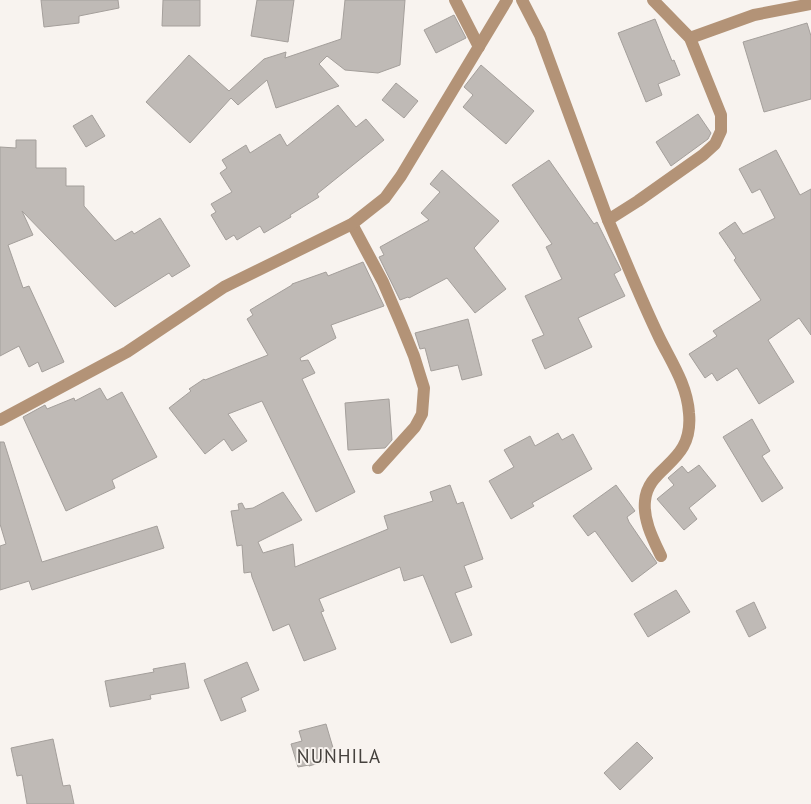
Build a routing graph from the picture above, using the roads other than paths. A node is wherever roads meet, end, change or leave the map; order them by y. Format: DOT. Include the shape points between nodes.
graph roads {
  1 [pos="455,0"];
  2 [pos="522,0"];
  3 [pos="653,0"];
  4 [pos="502,1"];
  5 [pos="811,4"];
  6 [pos="690,38"];
  7 [pos="479,47"];
  8 [pos="608,220"];
  9 [pos="352,224"];
  10 [pos="0,420"];
  11 [pos="378,468"];
  12 [pos="661,556"];
  1 -- 7 [label="street"];
  2 -- 8 [label="street" via="540,35"];
  3 -- 6 [label="street"];
  4 -- 7 [label="street"];
  5 -- 6 [label="street" via="754,15"];
  6 -- 8 [label="street" via="721,115 721,131 703,155"];
  7 -- 9 [label="street" via="402,176 385,198"];
  8 -- 12 [label="street" via="660,340 678,373 689,413 685,445 653,480 644,502 648,529"];
  9 -- 10 [label="street" via="224,287 128,352"];
  9 -- 11 [label="street" via="398,315 424,388 422,414 415,427"];
}
